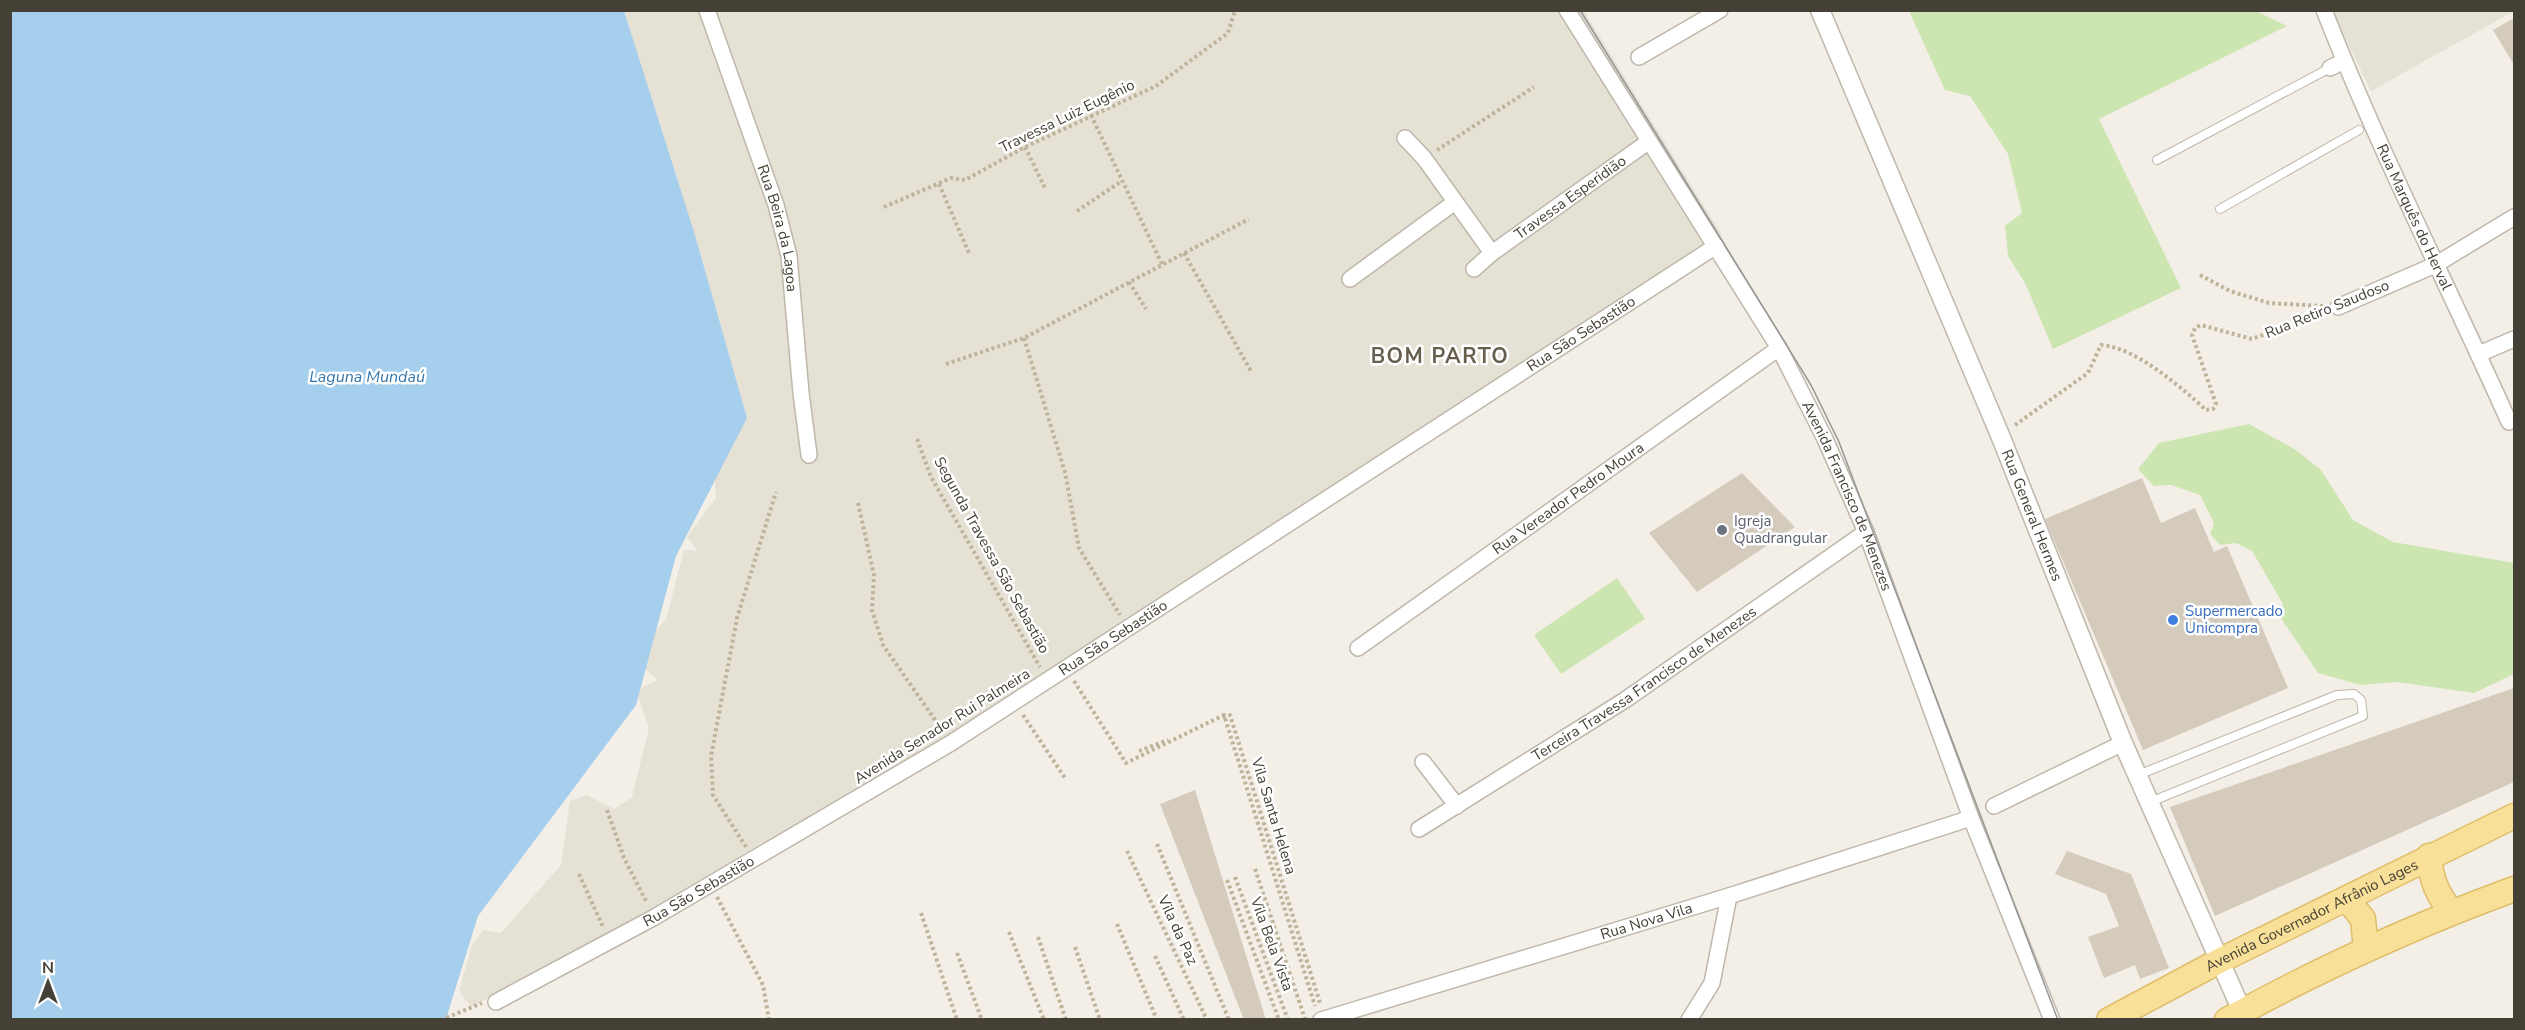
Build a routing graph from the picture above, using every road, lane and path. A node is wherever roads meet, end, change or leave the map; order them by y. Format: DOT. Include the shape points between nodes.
graph roads {
  1 [pos="706,10"];
  2 [pos="1234,10"];
  3 [pos="1567,10"];
  4 [pos="1720,10"];
  5 [pos="1820,10"];
  6 [pos="2324,10"];
  7 [pos="1639,57"];
  8 [pos="2344,61"];
  9 [pos="2330,68"];
  10 [pos="1534,87"];
  11 [pos="1091,115"];
  12 [pos="2365,126"];
  13 [pos="1406,138"];
  14 [pos="1648,142"];
  15 [pos="1025,147"];
  16 [pos="1424,158"];
  17 [pos="2157,160"];
  18 [pos="1122,181"];
  19 [pos="939,184"];
  20 [pos="1046,190"];
  21 [pos="1455,202"];
  22 [pos="884,207"];
  23 [pos="2220,208"];
  24 [pos="1077,211"];
  25 [pos="2514,217"];
  26 [pos="1249,219"];
  27 [pos="1716,246"];
  28 [pos="969,253"];
  29 [pos="1184,253"];
  30 [pos="1492,253"];
  31 [pos="1162,264"];
  32 [pos="2435,265"];
  33 [pos="1474,269"];
  34 [pos="2200,275"];
  35 [pos="1350,279"];
  36 [pos="1129,282"];
  37 [pos="2338,307"];
  38 [pos="1146,309"];
  39 [pos="1024,338"];
  40 [pos="2514,339"];
  41 [pos="1779,348"];
  42 [pos="2479,354"];
  43 [pos="946,364"];
  44 [pos="1252,373"];
  45 [pos="2510,422"];
  46 [pos="2000,435"];
  47 [pos="917,439"];
  48 [pos="809,455"];
  49 [pos="776,492"];
  50 [pos="858,503"];
  51 [pos="1866,532"];
  52 [pos="1128,629"];
  53 [pos="1358,648"];
  54 [pos="1070,675"];
  55 [pos="1048,681"];
  56 [pos="1014,701"];
  57 [pos="951,743"];
  58 [pos="2123,743"];
  59 [pos="1139,752"];
  60 [pos="1423,762"];
  61 [pos="2138,775"];
  62 [pos="1065,778"];
  63 [pos="2150,802"];
  64 [pos="1457,806"];
  65 [pos="1994,806"];
  66 [pos="607,810"];
  67 [pos="2514,816"];
  68 [pos="1971,818"];
  69 [pos="1419,829"];
  70 [pos="1157,844"];
  71 [pos="1127,851"];
  72 [pos="2430,856"];
  73 [pos="753,858"];
  74 [pos="1255,869"];
  75 [pos="579,874"];
  76 [pos="1235,877"];
  77 [pos="1227,880"];
  78 [pos="710,885"];
  79 [pos="2514,889"];
  80 [pos="1729,896"];
  81 [pos="2347,899"];
  82 [pos="2451,912"];
  83 [pos="921,913"];
  84 [pos="653,918"];
  85 [pos="1117,924"];
  86 [pos="1009,932"];
  87 [pos="1038,937"];
  88 [pos="609,942"];
  89 [pos="1075,947"];
  90 [pos="2366,950"];
  91 [pos="957,954"];
  92 [pos="1155,956"];
  93 [pos="2221,960"];
  94 [pos="496,1002"];
  95 [pos="2133,1013"];
  96 [pos="1320,1015"];
  97 [pos="2238,1017"];
  98 [pos="769,1020"];
  99 [pos="957,1020"];
  100 [pos="982,1020"];
  101 [pos="1044,1020"];
  102 [pos="1066,1020"];
  103 [pos="1100,1020"];
  104 [pos="1157,1020"];
  105 [pos="1184,1020"];
  106 [pos="1207,1020"];
  107 [pos="1229,1020"];
  108 [pos="1279,1020"];
  109 [pos="1288,1020"];
  110 [pos="1305,1020"];
  111 [pos="1689,1020"];
  112 [pos="2052,1020"];
  113 [pos="2109,1020"];
  1 -- 48 [label="street, Rua Beira da Lagoa" via="776,205 789,256"];
  2 -- 11 [label="path, Travessa Luiz Eugênio" via="1228,33 1165,80"];
  3 -- 14 [label="street, Avenida Francisco de Menezes"];
  4 -- 7 [label="street"];
  5 -- 46 [label="street, Rua General Hermes"];
  6 -- 8 [label="street, Rua Marquês do Herval"];
  8 -- 9 [label="street"];
  8 -- 12 [label="street, Rua Marquês do Herval"];
  9 -- 17 [label="lane"];
  10 -- 16 [label="path"];
  11 -- 15 [label="path, Travessa Luiz Eugênio"];
  11 -- 18 [label="path"];
  12 -- 23 [label="lane"];
  12 -- 32 [label="street, Rua Marquês do Herval"];
  13 -- 16 [label="street"];
  14 -- 27 [label="street, Avenida Francisco de Menezes"];
  14 -- 30 [label="street, Travessa Esperidião"];
  15 -- 19 [label="path, Travessa Luiz Eugênio" via="965,180 951,178"];
  15 -- 20 [label="path"];
  16 -- 21 [label="street"];
  18 -- 24 [label="path"];
  18 -- 31 [label="path"];
  19 -- 22 [label="path, Travessa Luiz Eugênio"];
  19 -- 28 [label="path"];
  21 -- 30 [label="street"];
  21 -- 35 [label="street"];
  25 -- 32 [label="street, Rua Retiro Saudoso"];
  26 -- 29 [label="path"];
  27 -- 41 [label="street, Avenida Francisco de Menezes"];
  27 -- 52 [label="street, Rua São Sebastião"];
  29 -- 31 [label="path"];
  29 -- 44 [label="path"];
  30 -- 33 [label="street, Travessa Esperidião"];
  31 -- 36 [label="path"];
  32 -- 37 [label="street, Rua Retiro Saudoso"];
  32 -- 42 [label="street, Rua Marquês do Herval"];
  34 -- 37 [label="path" via="2230,291 2269,303"];
  36 -- 38 [label="path"];
  36 -- 39 [label="path"];
  37 -- 46 [label="path, Rua Retiro Saudoso" via="2252,339 2201,325 2195,328 2192,335 2216,404 2213,409 2206,410 2176,382 2114,346 2101,345 2088,374"];
  39 -- 43 [label="path"];
  39 -- 52 [label="path" via="1065,472 1079,548"];
  40 -- 42 [label="street"];
  41 -- 51 [label="street, Avenida Francisco de Menezes"];
  41 -- 53 [label="street, Rua Vereador Pedro Moura"];
  42 -- 45 [label="street, Rua Marquês do Herval"];
  46 -- 58 [label="street, Rua General Hermes"];
  47 -- 55 [label="path, Segunda Travessa São Sebastião" via="931,477"];
  49 -- 73 [label="path" via="737,618 711,756 713,795"];
  50 -- 57 [label="path" via="874,575 872,610 883,645"];
  51 -- 64 [label="street, Terceira Travessa Francisco de Menezes" via="1625,700"];
  51 -- 68 [label="street, Avenida Francisco de Menezes"];
  52 -- 55 [label="street, Rua São Sebastião"];
  54 -- 96 [label="path" via="1126,763 1224,715"];
  55 -- 56 [label="street, Rua São Sebastião"];
  56 -- 57 [label="street, Rua São Sebastião"];
  56 -- 62 [label="path"];
  57 -- 73 [label="street, Rua São Sebastião"];
  58 -- 61 [label="street, Rua General Hermes"];
  58 -- 65 [label="street"];
  59 -- 96 [label="path, Vila Santa Helena" via="1230,715"];
  60 -- 64 [label="street"];
  61 -- 63 [label="street, Rua General Hermes"];
  61 -- 63 [label="lane" via="2337,695 2354,694 2361,700 2363,716"];
  63 -- 93 [label="street, Rua General Hermes"];
  64 -- 69 [label="street, Terceira Travessa Francisco de Menezes"];
  66 -- 84 [label="path" via="624,858"];
  67 -- 72 [label="main road, Avenida Governador Afrânio Lages"];
  68 -- 80 [label="street, Rua Nova Vila"];
  68 -- 112 [label="street, Avenida Francisco de Menezes"];
  70 -- 107 [label="path"];
  71 -- 106 [label="path, Vila da Paz"];
  72 -- 81 [label="main road, Avenida Governador Afrânio Lages"];
  72 -- 82 [label="main road" via="2432,882"];
  73 -- 78 [label="street, Rua São Sebastião"];
  74 -- 110 [label="path"];
  75 -- 88 [label="path"];
  76 -- 109 [label="path, Vila Bela Vista"];
  77 -- 108 [label="path, Vila Bela Vista"];
  78 -- 84 [label="street, Rua São Sebastião"];
  78 -- 98 [label="path" via="763,985"];
  79 -- 82 [label="main road"];
  80 -- 96 [label="street, Rua Nova Vila"];
  80 -- 111 [label="street" via="1712,983"];
  81 -- 90 [label="main road" via="2363,920"];
  81 -- 93 [label="main road, Avenida Governador Afrânio Lages"];
  82 -- 90 [label="main road"];
  83 -- 99 [label="path"];
  84 -- 88 [label="street, Rua São Sebastião"];
  85 -- 104 [label="path"];
  86 -- 101 [label="path"];
  87 -- 102 [label="path"];
  88 -- 94 [label="street, Rua São Sebastião"];
  89 -- 103 [label="path"];
  90 -- 97 [label="main road"];
  91 -- 100 [label="path"];
  92 -- 105 [label="path"];
  93 -- 95 [label="main road, Avenida Governador Afrânio Lages"];
  93 -- 97 [label="street, Rua General Hermes"];
  95 -- 113 [label="main road, Avenida Governador Afrânio Lages"];
}
